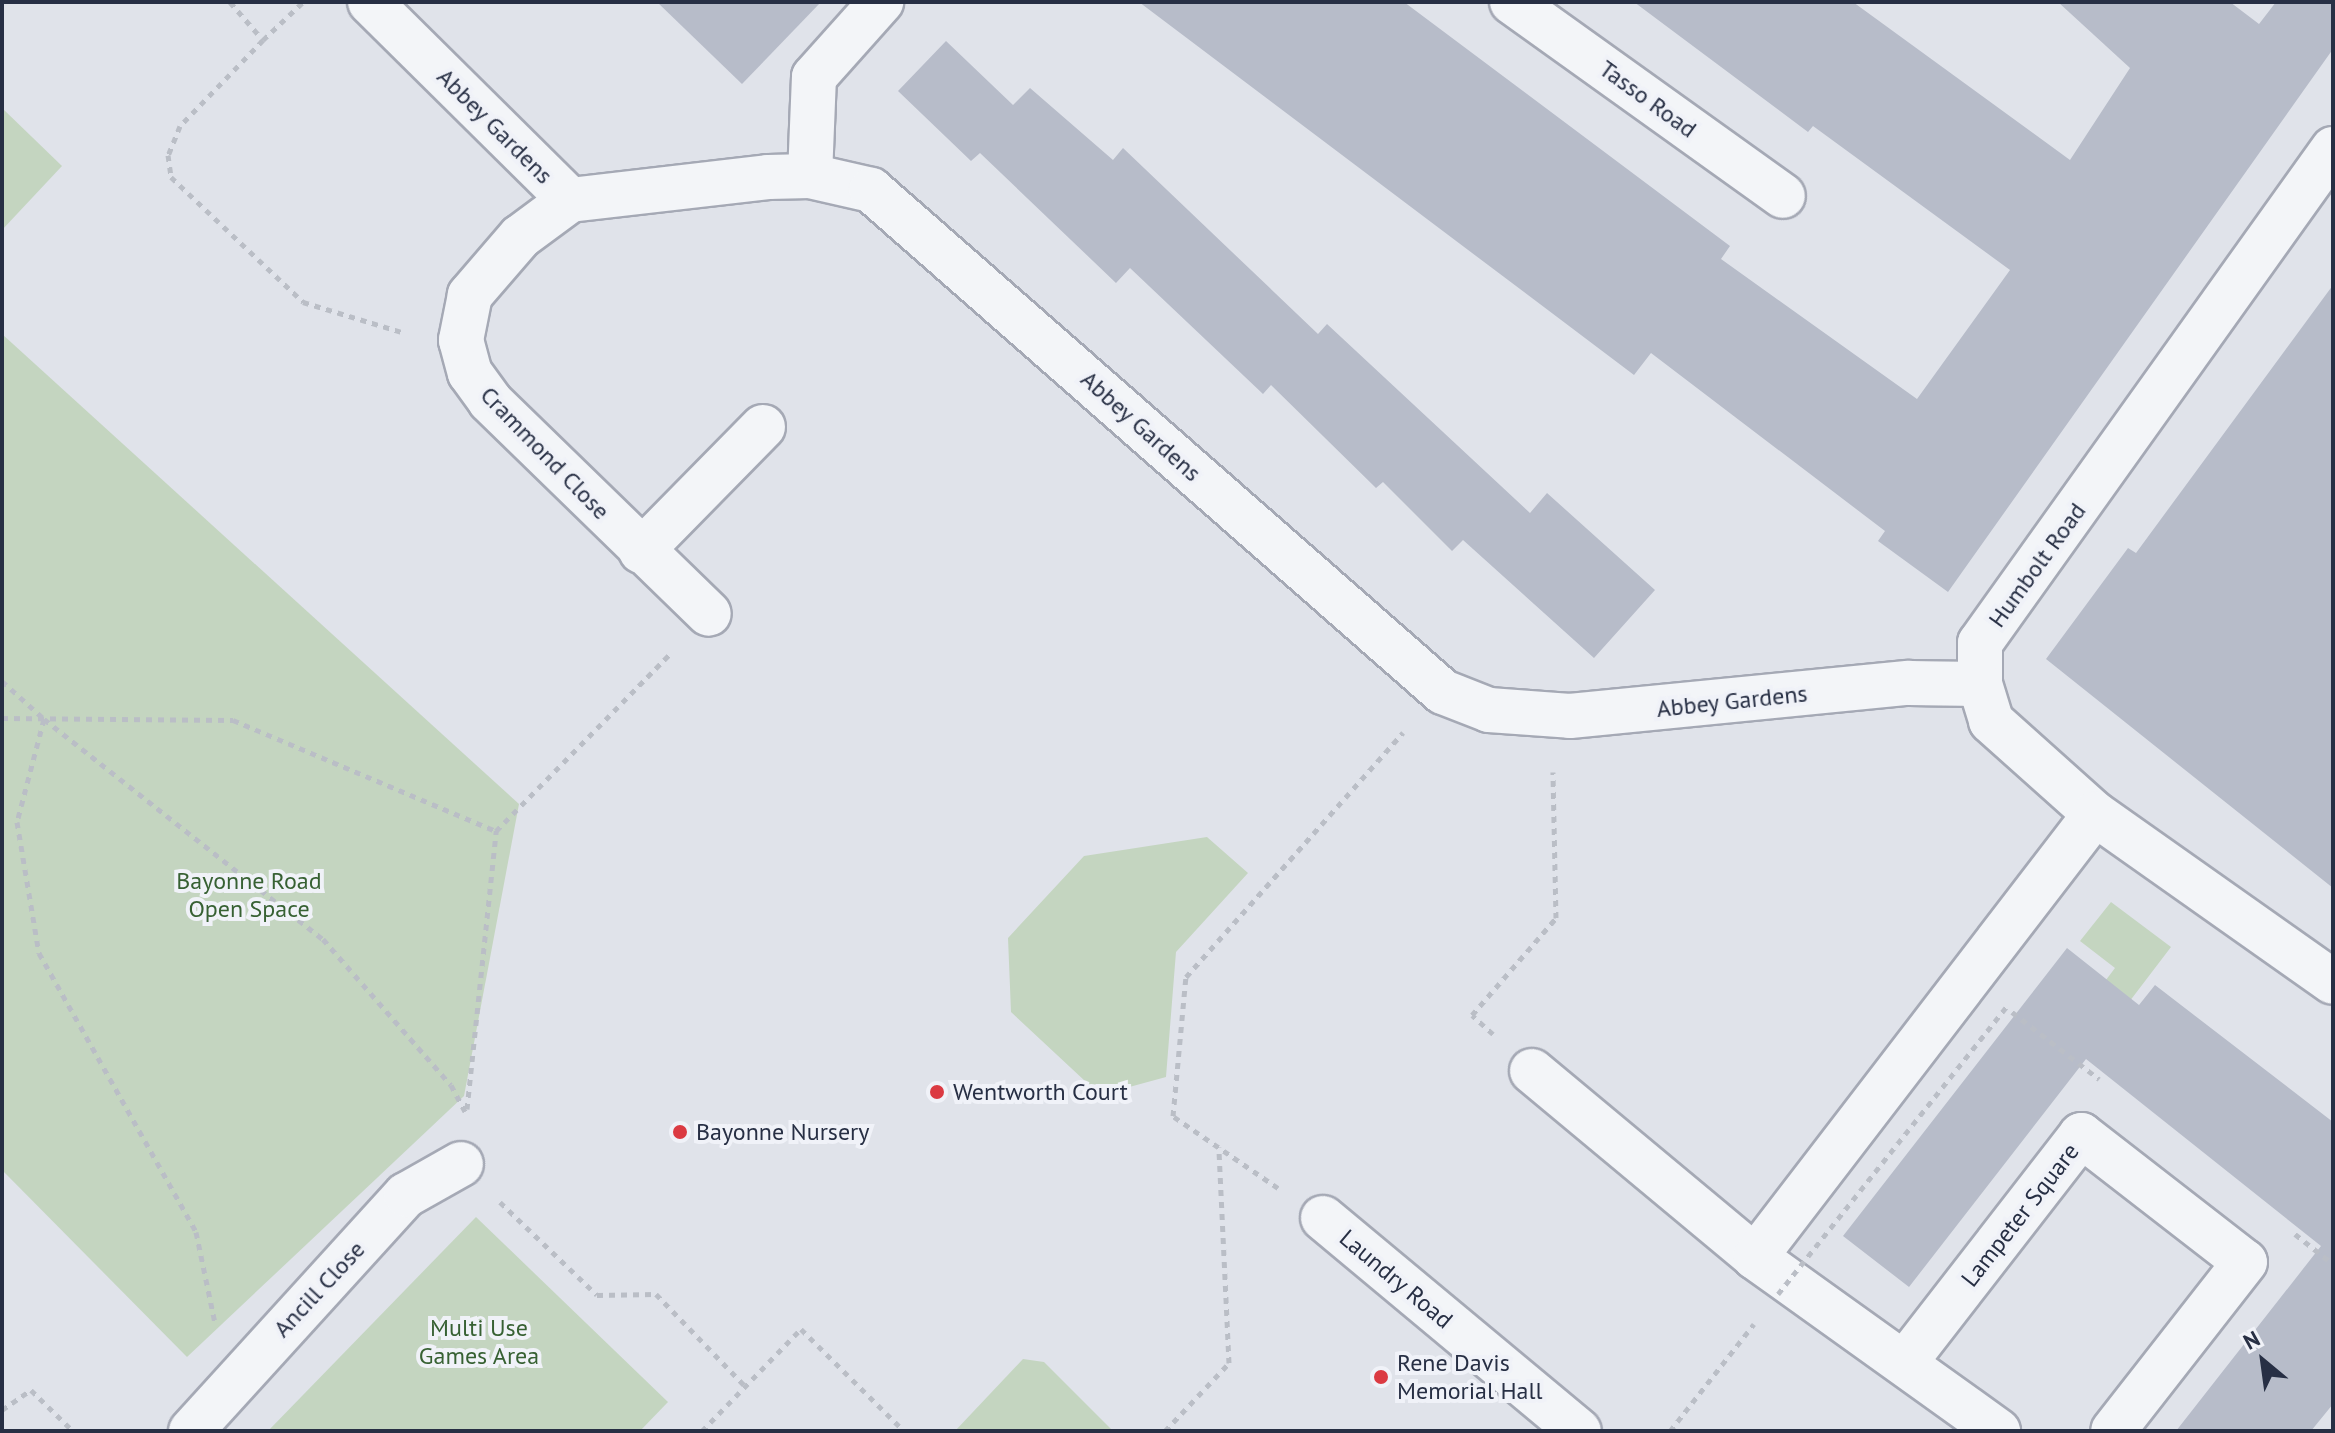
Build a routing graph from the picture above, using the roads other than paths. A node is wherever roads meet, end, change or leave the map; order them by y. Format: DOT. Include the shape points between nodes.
graph roads {
  1 [pos="370,2"];
  2 [pos="881,2"];
  3 [pos="1512,2"];
  4 [pos="2333,149"];
  5 [pos="810,176"];
  6 [pos="1783,196"];
  7 [pos="570,200"];
  8 [pos="763,427"];
  9 [pos="641,551"];
  10 [pos="709,614"];
  11 [pos="1980,684"];
  12 [pos="2095,814"];
  13 [pos="2333,982"];
  14 [pos="1532,1071"];
  15 [pos="461,1164"];
  16 [pos="1323,1218"];
  17 [pos="1755,1257"];
  18 [pos="1906,1361"];
  19 [pos="191,1431"];
  20 [pos="1579,1431"];
  21 [pos="1998,1431"];
  22 [pos="2113,1431"];
  1 -- 7 [label="street, Abbey Gardens"];
  2 -- 5 [label="street" via="814,77"];
  3 -- 6 [label="street, Tasso Road"];
  4 -- 11 [label="street, Humbolt Road" via="1980,643"];
  5 -- 7 [label="street, Abbey Gardens" via="647,187"];
  5 -- 11 [label="street, Abbey Gardens" via="871,190 1443,692 1489,710 1552,715 1909,683"];
  7 -- 9 [label="street, Crammond Close" via="520,237 470,295 461,340 470,373 490,401"];
  8 -- 9 [label="street"];
  9 -- 10 [label="street, Crammond Close"];
  11 -- 12 [label="street, Humbolt Road" via="1991,721"];
  12 -- 13 [label="street, Humbolt Road"];
  12 -- 17 [label="street"];
  14 -- 17 [label="street"];
  15 -- 19 [label="street, Ancill Close" via="406,1195"];
  16 -- 20 [label="street, Laundry Road"];
  17 -- 18 [label="street"];
  18 -- 21 [label="street"];
  18 -- 22 [label="street, Lampeter Square" via="2081,1135 2245,1262"];
}
